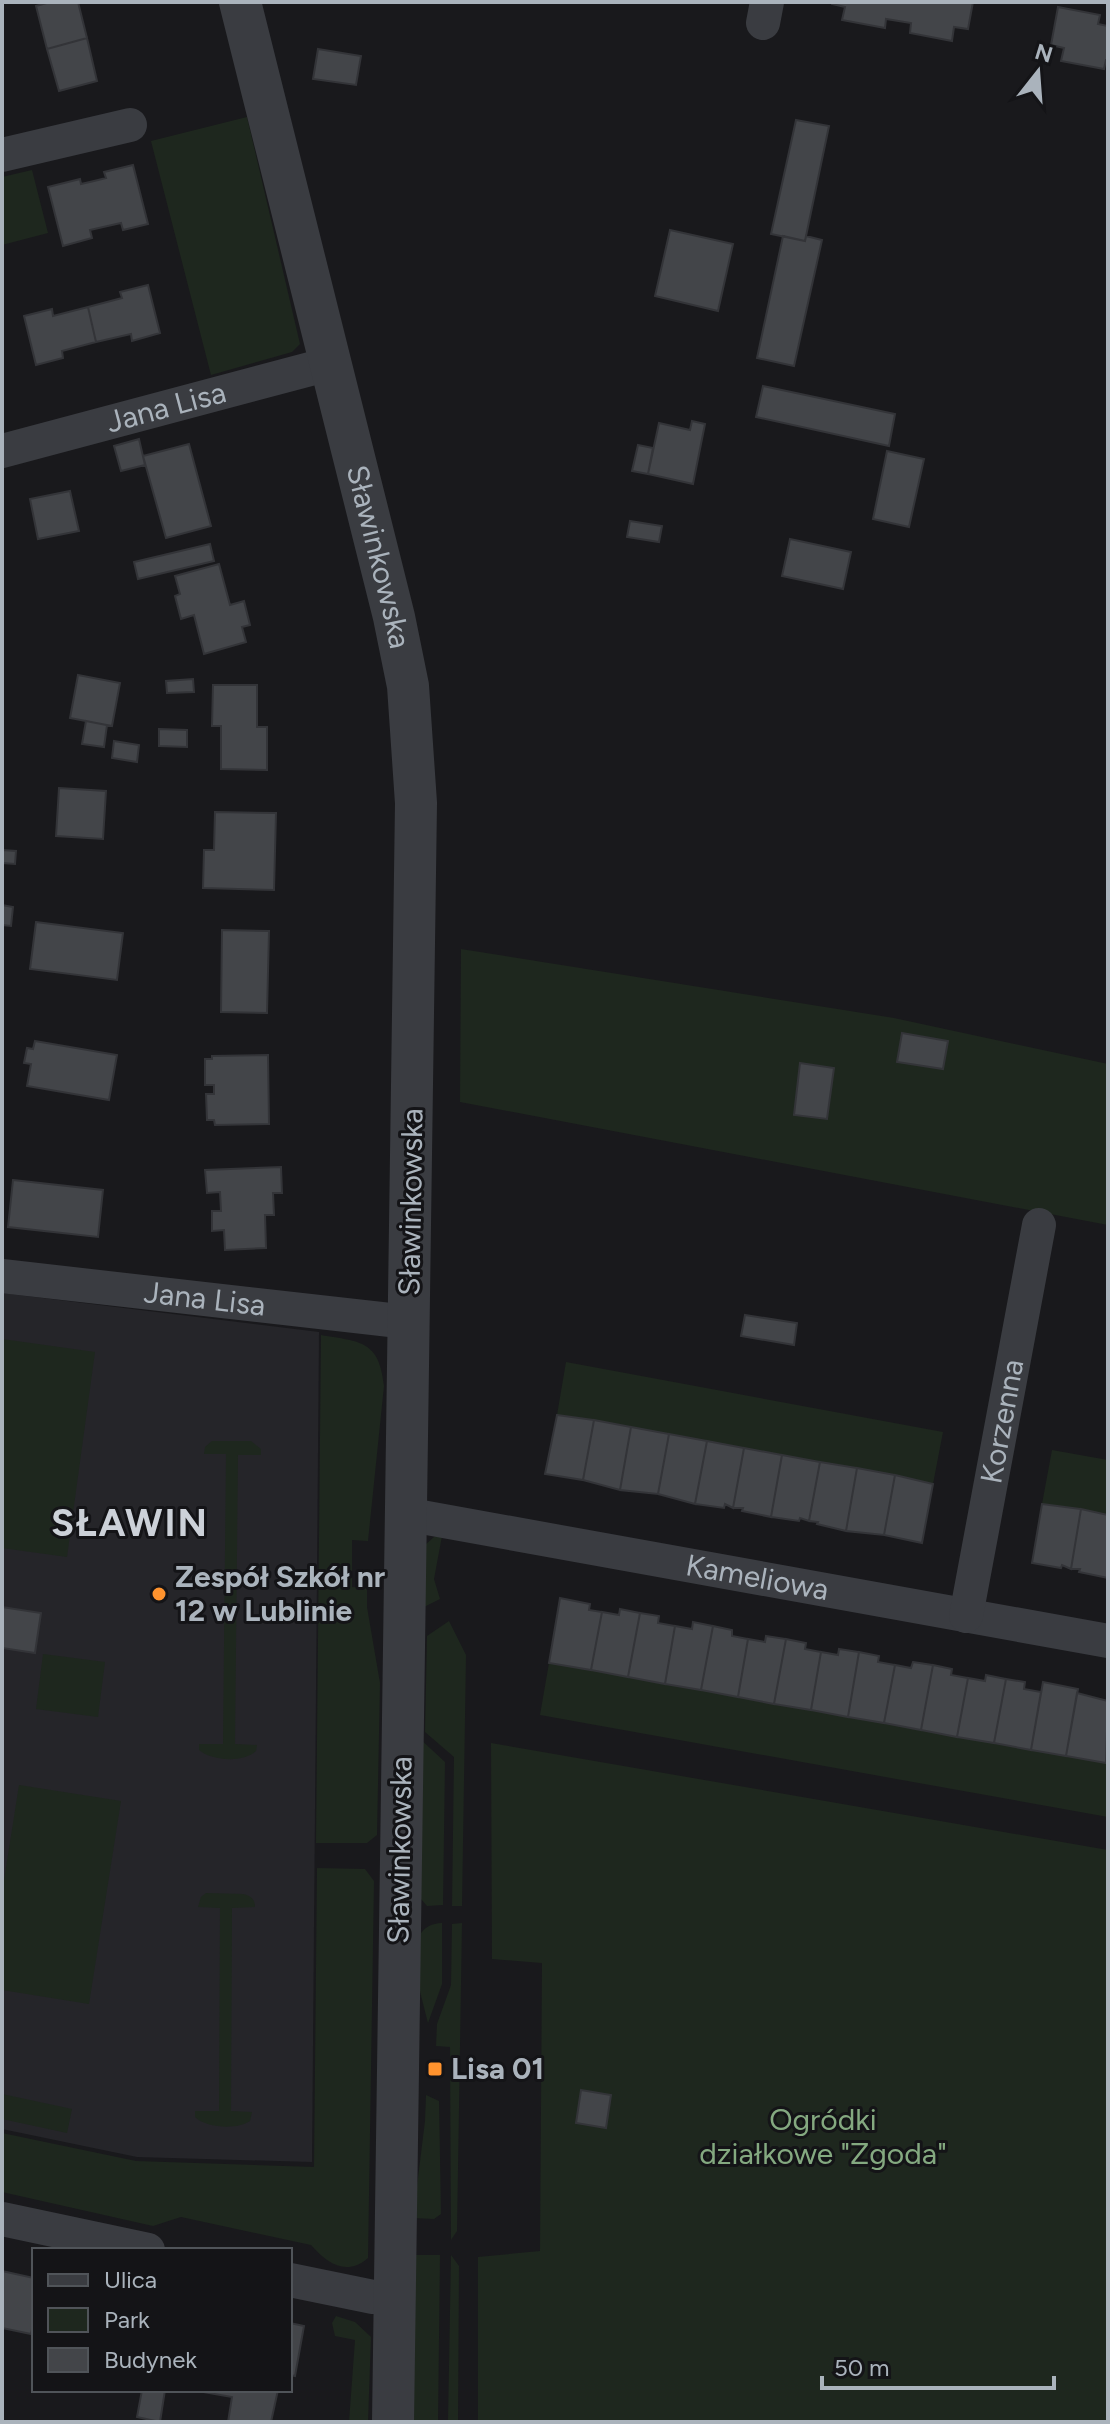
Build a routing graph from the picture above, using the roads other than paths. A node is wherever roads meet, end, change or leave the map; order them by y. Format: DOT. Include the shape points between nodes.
graph roads {
  1 [pos="240,2"];
  2 [pos="130,125"];
  3 [pos="2,155"];
  4 [pos="329,364"];
  5 [pos="2,451"];
  6 [pos="1039,1225"];
  7 [pos="2,1276"];
  8 [pos="408,1322"];
  9 [pos="405,1514"];
  10 [pos="966,1616"];
  11 [pos="1108,1641"];
  12 [pos="2,2219"];
  13 [pos="139,2248"];
  14 [pos="292,2280"];
  15 [pos="394,2297"];
  16 [pos="393,2422"];
  1 -- 4 [label="street, Sławinkowska"];
  2 -- 3 [label="street"];
  4 -- 5 [label="street, Jana Lisa"];
  4 -- 8 [label="street, Sławinkowska" via="394,617 413,737"];
  6 -- 10 [label="street, Korzenna"];
  7 -- 8 [label="street, Jana Lisa"];
  8 -- 9 [label="street, Sławinkowska"];
  9 -- 10 [label="street, Kameliowa"];
  9 -- 15 [label="street, Sławinkowska"];
  10 -- 11 [label="street, Kameliowa"];
  12 -- 13 [label="street"];
  14 -- 15 [label="street"];
  15 -- 16 [label="street, Sławinkowska"];
}
